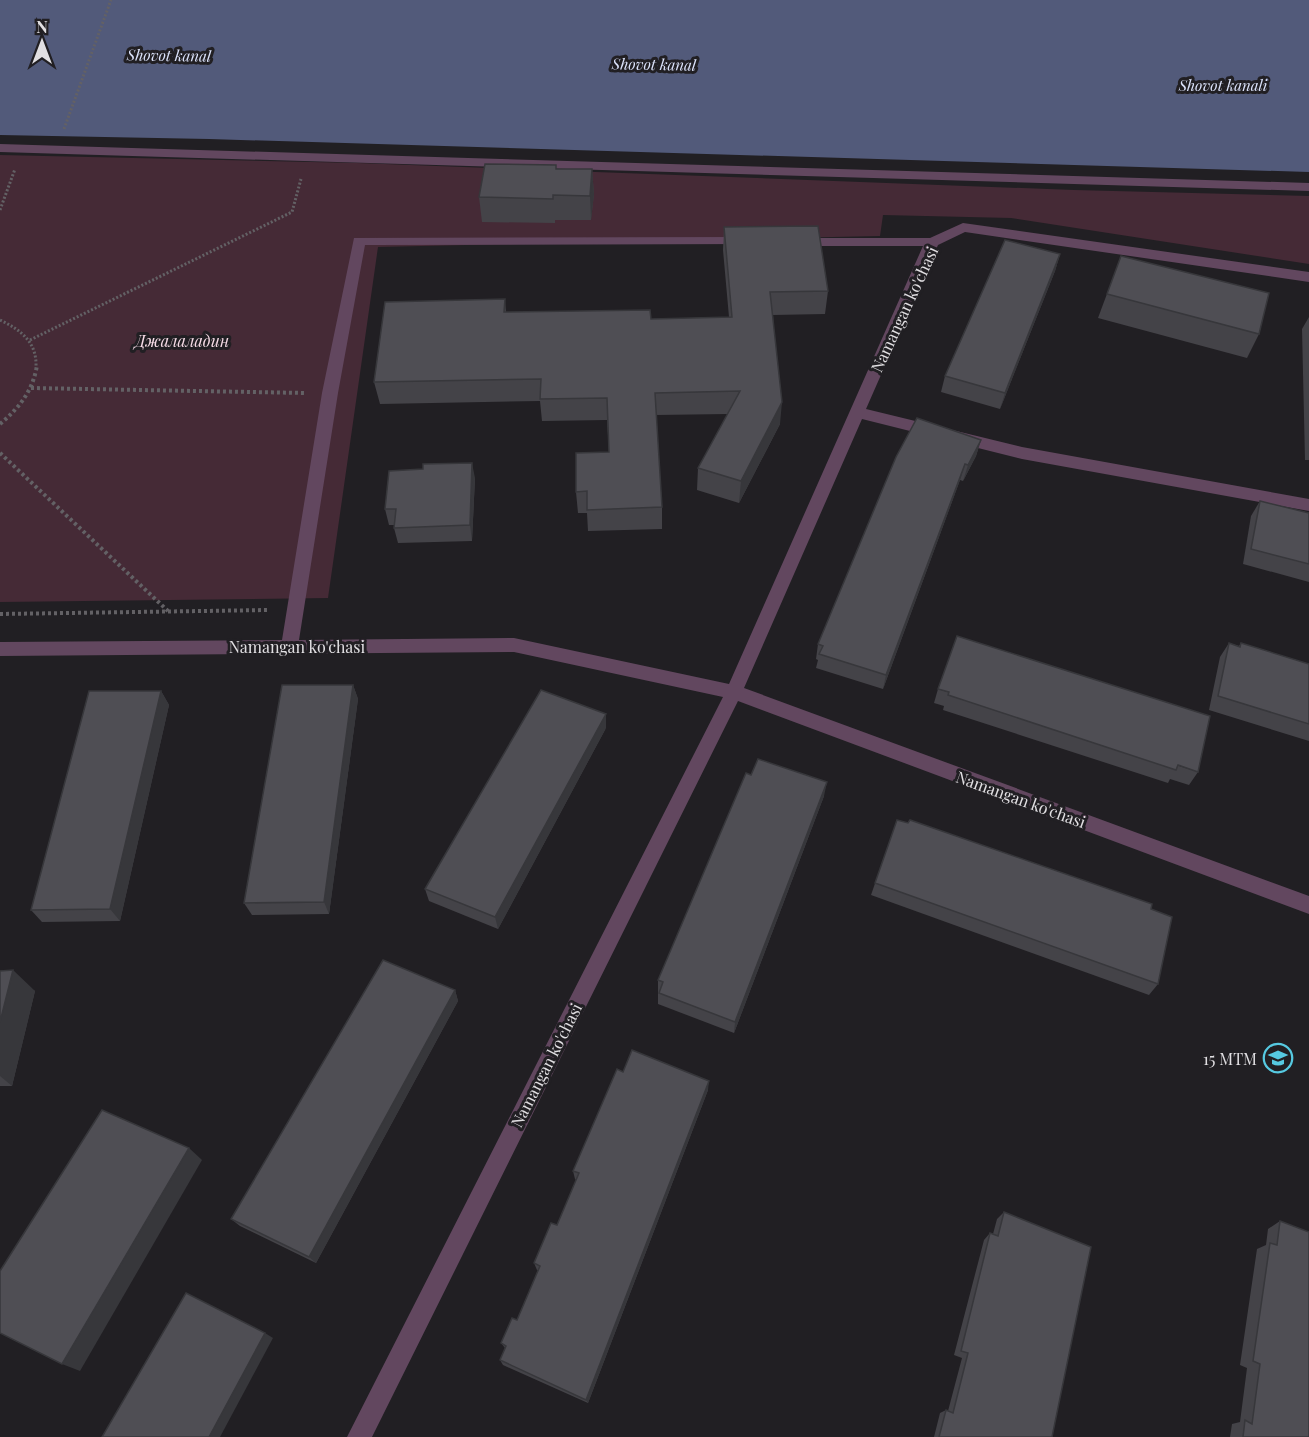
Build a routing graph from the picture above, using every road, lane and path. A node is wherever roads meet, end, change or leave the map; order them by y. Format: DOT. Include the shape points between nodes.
graph roads {
  1 [pos="111,0"];
  2 [pos="0,148"];
  3 [pos="23,148"];
  4 [pos="56,149"];
  5 [pos="307,156"];
  6 [pos="1309,187"];
  7 [pos="0,210"];
  8 [pos="932,242"];
  9 [pos="1309,277"];
  10 [pos="0,320"];
  11 [pos="30,340"];
  12 [pos="31,388"];
  13 [pos="330,393"];
  14 [pos="857,412"];
  15 [pos="0,424"];
  16 [pos="0,453"];
  17 [pos="1309,505"];
  18 [pos="294,609"];
  19 [pos="169,611"];
  20 [pos="0,614"];
  21 [pos="290,646"];
  22 [pos="0,649"];
  23 [pos="734,692"];
  24 [pos="1309,905"];
  25 [pos="359,1437"];
  1 -- 4 [label="path"];
  2 -- 3 [label="street"];
  3 -- 4 [label="street"];
  3 -- 7 [label="path"];
  4 -- 5 [label="street"];
  5 -- 6 [label="street"];
  5 -- 11 [label="path" via="292,212"];
  8 -- 9 [label="street, Namangan ko'chasi" via="963,227"];
  8 -- 13 [label="street" via="359,241"];
  8 -- 14 [label="street, Namangan ko'chasi"];
  10 -- 11 [label="path" via="14,325"];
  11 -- 12 [label="path" via="38,359"];
  12 -- 13 [label="path"];
  12 -- 15 [label="path"];
  13 -- 18 [label="street"];
  14 -- 17 [label="street" via="1022,453"];
  14 -- 23 [label="street, Namangan ko'chasi"];
  16 -- 19 [label="path"];
  18 -- 19 [label="path"];
  18 -- 21 [label="street"];
  19 -- 20 [label="path"];
  21 -- 22 [label="street, Namangan ko'chasi"];
  21 -- 23 [label="street, Namangan ko'chasi" via="514,645"];
  23 -- 24 [label="street, Namangan ko'chasi"];
  23 -- 25 [label="street, Namangan ko'chasi"];
}
